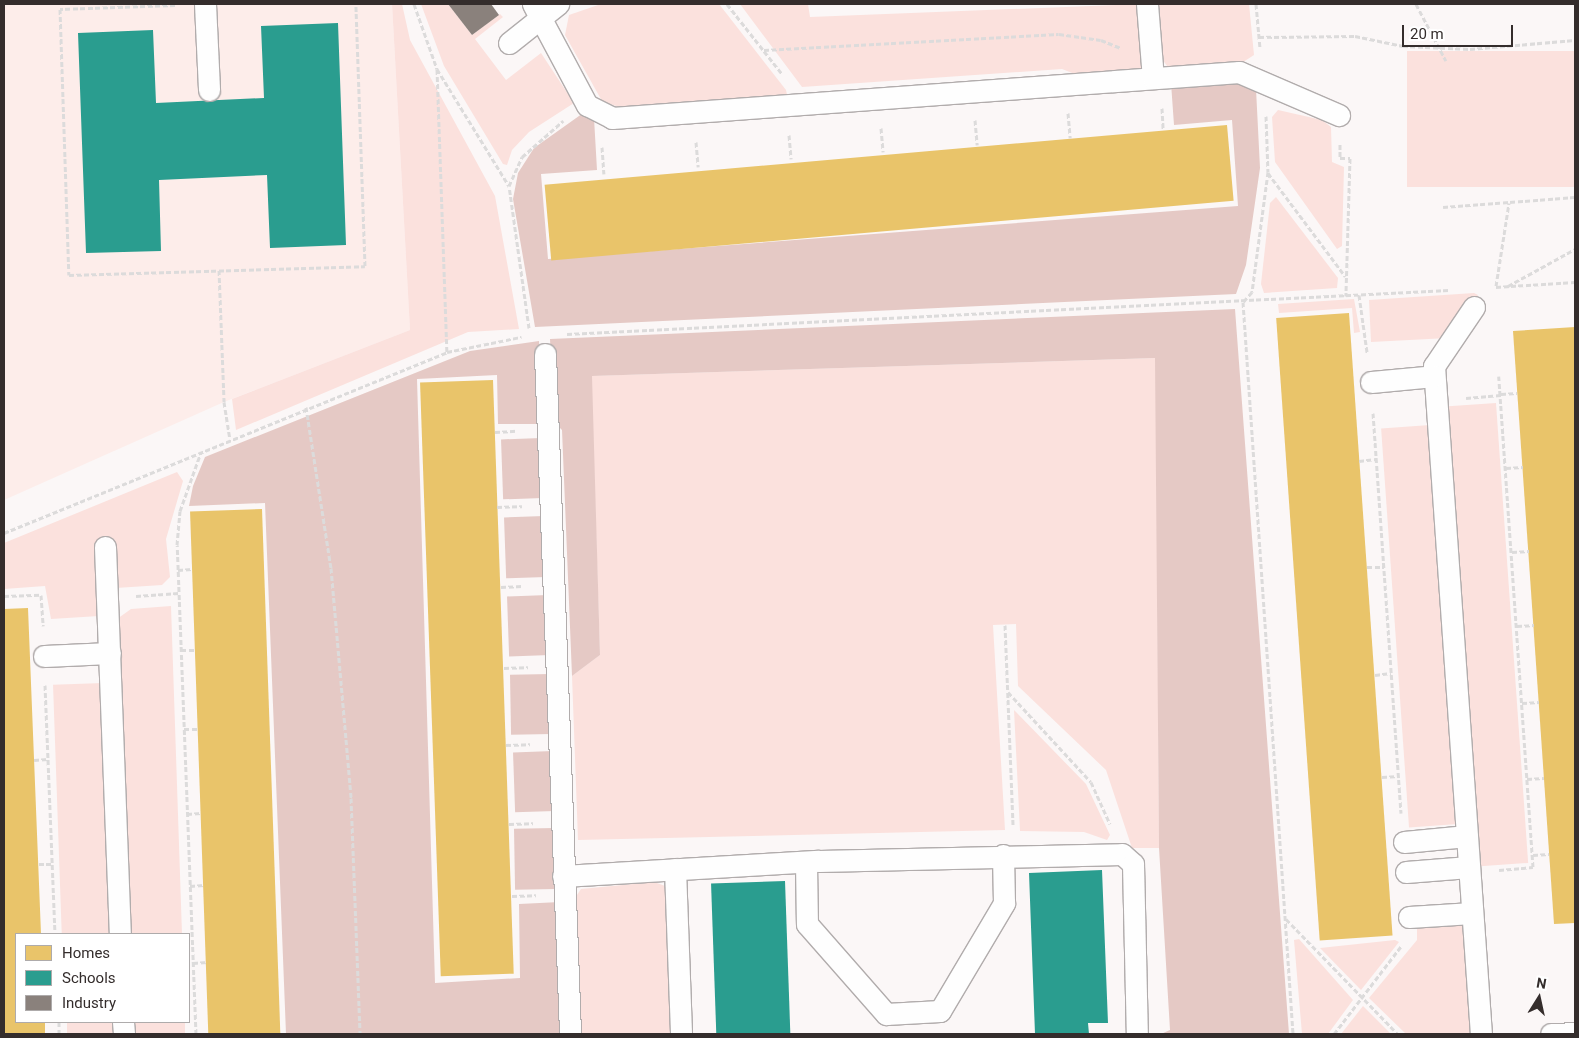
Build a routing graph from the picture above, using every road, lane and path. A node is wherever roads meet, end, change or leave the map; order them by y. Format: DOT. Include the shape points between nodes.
graph roads {
  1 [pos="205,4"];
  2 [pos="356,4"];
  3 [pos="414,4"];
  4 [pos="727,4"];
  5 [pos="1147,4"];
  6 [pos="1256,4"];
  7 [pos="1416,4"];
  8 [pos="544,7"];
  9 [pos="1259,37"];
  10 [pos="1575,40"];
  11 [pos="509,43"];
  12 [pos="1439,47"];
  13 [pos="764,50"];
  14 [pos="1446,61"];
  15 [pos="437,69"];
  16 [pos="1152,72"];
  17 [pos="1264,84"];
  18 [pos="209,90"];
  19 [pos="587,105"];
  20 [pos="803,106"];
  21 [pos="1339,115"];
  22 [pos="1268,172"];
  23 [pos="508,186"];
  24 [pos="1575,198"];
  25 [pos="1509,202"];
  26 [pos="1443,207"];
  27 [pos="1575,249"];
  28 [pos="219,270"];
  29 [pos="1346,277"];
  30 [pos="1506,287"];
  31 [pos="1346,296"];
  32 [pos="1243,302"];
  33 [pos="1474,307"];
  34 [pos="564,334"];
  35 [pos="447,352"];
  36 [pos="545,354"];
  37 [pos="1434,376"];
  38 [pos="1499,376"];
  39 [pos="1371,382"];
  40 [pos="1517,393"];
  41 [pos="1501,394"];
  42 [pos="306,407"];
  43 [pos="230,440"];
  44 [pos="201,451"];
  45 [pos="1376,459"];
  46 [pos="1359,461"];
  47 [pos="1523,467"];
  48 [pos="1506,468"];
  49 [pos="4,533"];
  50 [pos="106,547"];
  51 [pos="1528,551"];
  52 [pos="1512,552"];
  53 [pos="1384,567"];
  54 [pos="1367,568"];
  55 [pos="192,569"];
  56 [pos="178,570"];
  57 [pos="178,593"];
  58 [pos="4,596"];
  59 [pos="108,598"];
  60 [pos="1534,624"];
  61 [pos="1005,625"];
  62 [pos="1517,626"];
  63 [pos="181,650"];
  64 [pos="195,650"];
  65 [pos="110,653"];
  66 [pos="44,656"];
  67 [pos="1391,673"];
  68 [pos="1375,675"];
  69 [pos="1007,692"];
  70 [pos="1539,702"];
  71 [pos="1522,703"];
  72 [pos="198,728"];
  73 [pos="184,729"];
  74 [pos="34,760"];
  75 [pos="48,760"];
  76 [pos="1399,776"];
  77 [pos="1382,777"];
  78 [pos="1544,778"];
  79 [pos="1527,779"];
  80 [pos="201,813"];
  81 [pos="187,814"];
  82 [pos="1467,836"];
  83 [pos="1404,842"];
  84 [pos="1122,854"];
  85 [pos="1549,854"];
  86 [pos="1008,855"];
  87 [pos="1533,855"];
  88 [pos="39,864"];
  89 [pos="52,864"];
  90 [pos="806,864"];
  91 [pos="675,869"];
  92 [pos="1469,869"];
  93 [pos="1406,872"];
  94 [pos="563,876"];
  95 [pos="190,886"];
  96 [pos="204,886"];
  97 [pos="1472,913"];
  98 [pos="1285,918"];
  99 [pos="1409,918"];
  100 [pos="55,933"];
  101 [pos="120,933"];
  102 [pos="207,962"];
  103 [pos="193,963"];
  104 [pos="1362,998"];
  105 [pos="1575,1033"];
  106 [pos="196,1034"];
  107 [pos="360,1034"];
  108 [pos="570,1034"];
  109 [pos="682,1034"];
  110 [pos="1137,1034"];
  111 [pos="1294,1034"];
  112 [pos="1334,1034"];
  113 [pos="1398,1034"];
  114 [pos="1481,1034"];
  115 [pos="1550,1034"];
  1 -- 18 [label="lane"];
  1 -- 28 [label="path" via="60,9 69,276"];
  2 -- 28 [label="path" via="364,266"];
  3 -- 15 [label="path"];
  4 -- 13 [label="path"];
  5 -- 16 [label="lane"];
  6 -- 9 [label="path"];
  7 -- 12 [label="path"];
  8 -- 11 [label="lane"];
  8 -- 19 [label="lane"];
  9 -- 12 [label="path" via="1355,36"];
  9 -- 17 [label="path"];
  10 -- 12 [label="path" via="1470,49"];
  12 -- 14 [label="path"];
  13 -- 16 [label="path" via="1059,34 1101,40"];
  13 -- 20 [label="path"];
  15 -- 23 [label="path"];
  15 -- 35 [label="path"];
  16 -- 17 [label="lane" via="1239,72"];
  16 -- 20 [label="lane"];
  17 -- 21 [label="lane"];
  17 -- 22 [label="path"];
  19 -- 20 [label="lane" via="612,118 627,120"];
  19 -- 23 [label="path" via="533,143 513,170"];
  21 -- 29 [label="path" via="1340,158 1350,158"];
  22 -- 29 [label="path"];
  22 -- 32 [label="path" via="1252,292"];
  23 -- 35 [label="path" via="531,336"];
  24 -- 25 [label="path"];
  25 -- 26 [label="path"];
  25 -- 33 [label="path" via="1496,287"];
  27 -- 30 [label="path"];
  28 -- 43 [label="path" via="224,402"];
  29 -- 31 [label="path"];
  31 -- 32 [label="path"];
  31 -- 39 [label="path" via="1359,295"];
  32 -- 34 [label="path"];
  32 -- 98 [label="path"];
  33 -- 37 [label="lane" via="1434,366"];
  35 -- 42 [label="path"];
  36 -- 94 [label="lane"];
  37 -- 39 [label="lane"];
  37 -- 82 [label="lane"];
  38 -- 41 [label="path"];
  39 -- 45 [label="path"];
  40 -- 41 [label="path"];
  41 -- 48 [label="path"];
  42 -- 43 [label="path"];
  42 -- 107 [label="path" via="331,568 351,798"];
  43 -- 44 [label="path"];
  44 -- 49 [label="path"];
  44 -- 56 [label="path" via="180,511"];
  45 -- 46 [label="path"];
  45 -- 53 [label="path"];
  47 -- 48 [label="path"];
  48 -- 52 [label="path"];
  50 -- 59 [label="lane"];
  51 -- 52 [label="path"];
  52 -- 62 [label="path"];
  53 -- 54 [label="path"];
  53 -- 67 [label="path"];
  55 -- 56 [label="path"];
  56 -- 57 [label="path"];
  57 -- 59 [label="path"];
  57 -- 63 [label="path"];
  58 -- 66 [label="path" via="42,595"];
  59 -- 65 [label="lane"];
  60 -- 62 [label="path"];
  61 -- 69 [label="path"];
  62 -- 71 [label="path"];
  63 -- 64 [label="path"];
  63 -- 73 [label="path"];
  65 -- 66 [label="lane"];
  65 -- 101 [label="lane"];
  66 -- 75 [label="path"];
  67 -- 68 [label="path"];
  67 -- 76 [label="path"];
  69 -- 84 [label="path" via="1091,782"];
  69 -- 86 [label="path"];
  70 -- 71 [label="path"];
  71 -- 79 [label="path"];
  72 -- 73 [label="path"];
  73 -- 81 [label="path"];
  74 -- 75 [label="path"];
  75 -- 89 [label="path"];
  76 -- 77 [label="path"];
  76 -- 83 [label="path"];
  78 -- 79 [label="path"];
  79 -- 87 [label="path"];
  80 -- 81 [label="path"];
  81 -- 95 [label="path"];
  82 -- 83 [label="lane"];
  82 -- 92 [label="lane"];
  84 -- 86 [label="lane"];
  84 -- 110 [label="lane" via="1133,864"];
  85 -- 87 [label="path"];
  86 -- 90 [label="lane"];
  86 -- 90 [label="lane" via="1004,903 940,1011 886,1014 807,924"];
  87 -- 92 [label="path" via="1533,868"];
  88 -- 89 [label="path"];
  89 -- 100 [label="path"];
  90 -- 91 [label="lane"];
  91 -- 94 [label="lane"];
  91 -- 109 [label="lane"];
  92 -- 93 [label="lane"];
  92 -- 97 [label="lane"];
  94 -- 108 [label="lane"];
  95 -- 96 [label="path"];
  95 -- 103 [label="path"];
  97 -- 99 [label="lane"];
  97 -- 114 [label="lane"];
  98 -- 104 [label="path"];
  98 -- 111 [label="path"];
  99 -- 104 [label="path" via="1410,937"];
  102 -- 103 [label="path"];
  103 -- 106 [label="path"];
  104 -- 112 [label="path"];
  104 -- 113 [label="path"];
  105 -- 115 [label="lane"];
}
